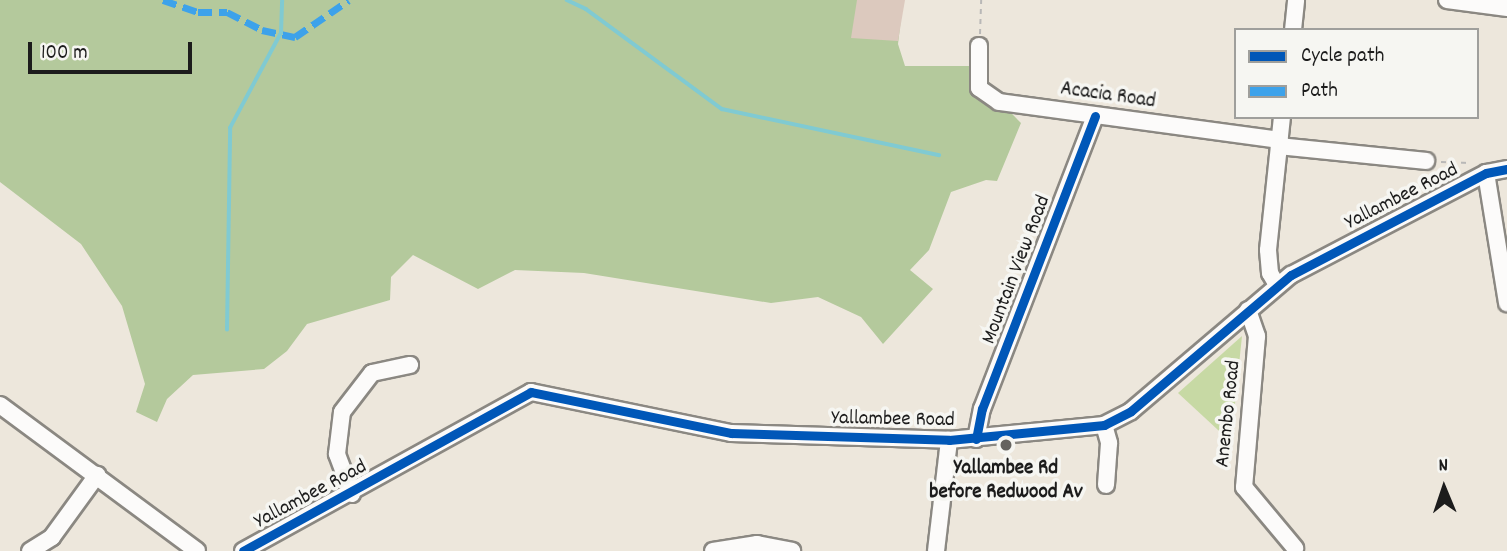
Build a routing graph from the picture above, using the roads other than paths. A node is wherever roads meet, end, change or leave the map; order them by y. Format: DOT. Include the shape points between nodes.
graph roads {
  1 [pos="1296,0"];
  2 [pos="1447,0"];
  3 [pos="1507,8"];
  4 [pos="1293,28"];
  5 [pos="979,46"];
  6 [pos="1095,116"];
  7 [pos="1282,119"];
  8 [pos="1279,143"];
  9 [pos="1426,161"];
  10 [pos="1507,169"];
  11 [pos="1486,173"];
  12 [pos="1277,285"];
  13 [pos="1507,303"];
  14 [pos="1248,310"];
  15 [pos="410,365"];
  16 [pos="0,405"];
  17 [pos="1104,425"];
  18 [pos="976,439"];
  19 [pos="949,440"];
  20 [pos="97,475"];
  21 [pos="1106,485"];
  22 [pos="352,494"];
  23 [pos="1295,548"];
  24 [pos="30,551"];
  25 [pos="197,551"];
  26 [pos="243,551"];
  27 [pos="713,551"];
  28 [pos="792,551"];
  29 [pos="936,551"];
  1 -- 4 [label="street"];
  2 -- 3 [label="street"];
  5 -- 6 [label="street, Acacia Road" via="979,88 999,102"];
  6 -- 8 [label="street, Acacia Road"];
  6 -- 18 [label="street, Mountain View Road" via="982,409"];
  7 -- 8 [label="street"];
  8 -- 9 [label="street, Acacia Road"];
  8 -- 12 [label="street" via="1268,250 1270,274"];
  10 -- 11 [label="street, Yallambee Road"];
  11 -- 12 [label="street, Yallambee Road"];
  11 -- 13 [label="street"];
  12 -- 14 [label="street, Yallambee Road"];
  14 -- 17 [label="street, Yallambee Road" via="1131,411"];
  14 -- 23 [label="street, Anembo Road" via="1257,336 1244,487"];
  15 -- 22 [label="street" via="372,373 342,412 337,454"];
  16 -- 20 [label="street"];
  17 -- 18 [label="street, Yallambee Road"];
  17 -- 21 [label="street" via="1110,443"];
  18 -- 19 [label="street, Yallambee Road"];
  19 -- 22 [label="street, Yallambee Road" via="716,431 538,391 517,397"];
  19 -- 29 [label="street"];
  20 -- 24 [label="street" via="52,537"];
  20 -- 25 [label="street"];
  22 -- 26 [label="street, Yallambee Road"];
  27 -- 28 [label="street" via="757,544"];
}
